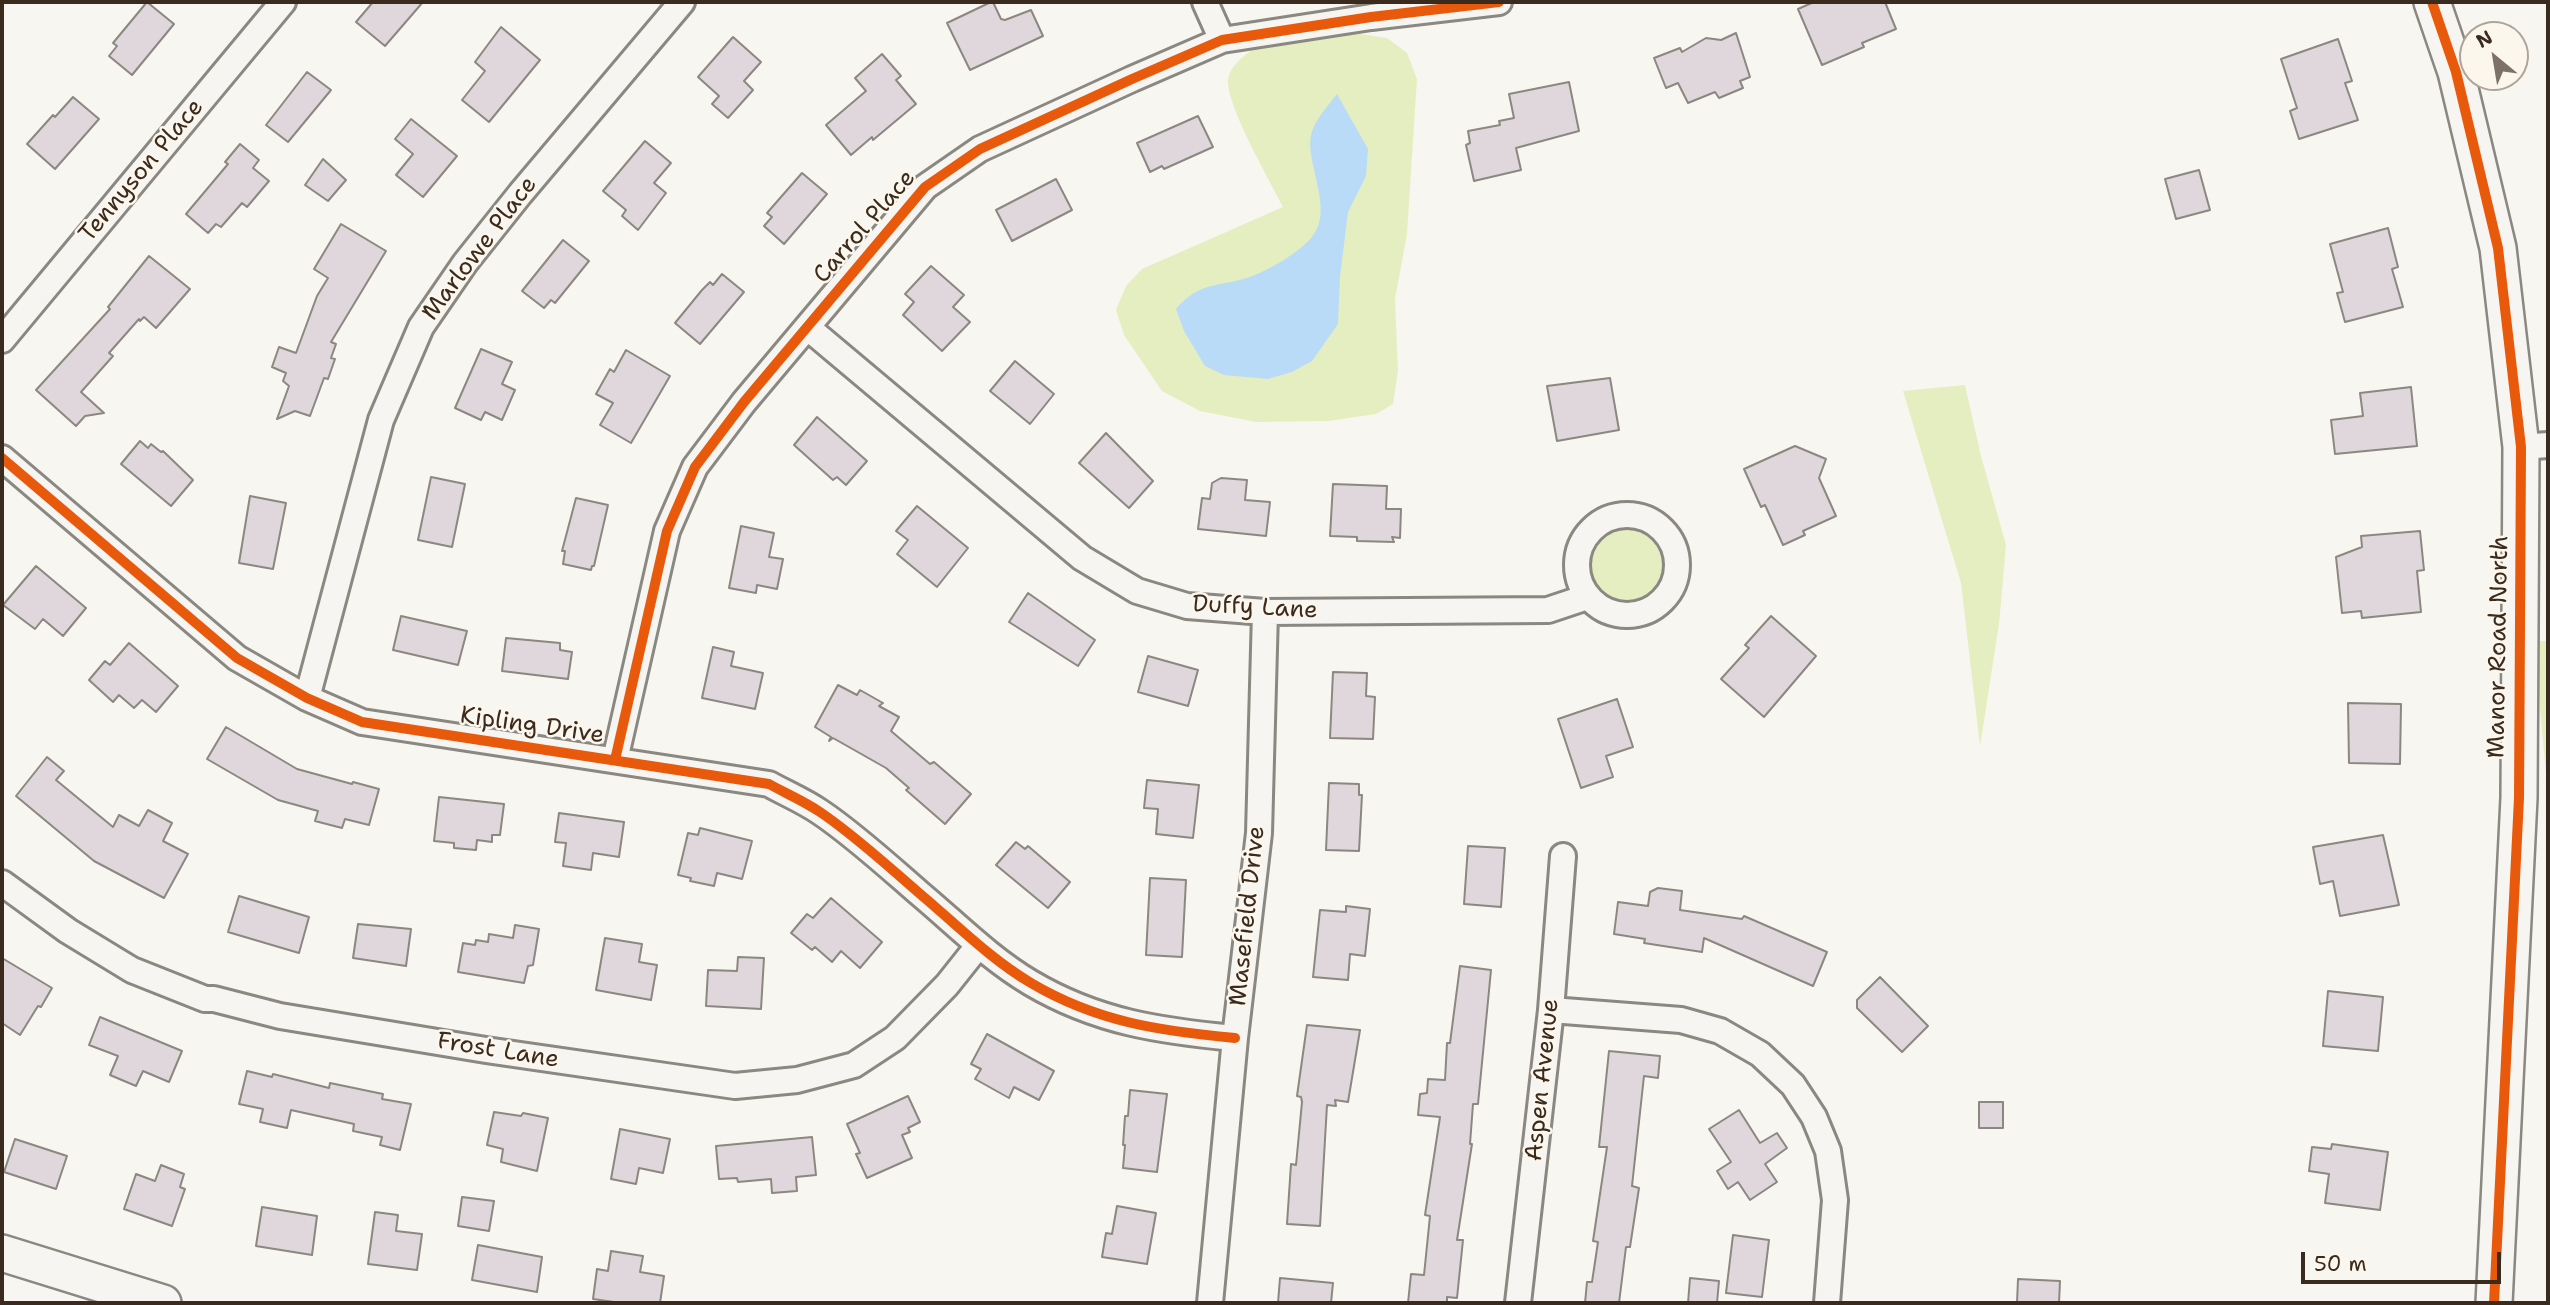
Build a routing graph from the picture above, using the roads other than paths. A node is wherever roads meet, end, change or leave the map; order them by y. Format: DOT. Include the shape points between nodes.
graph roads {
  1 [pos="283,2"];
  2 [pos="682,2"];
  3 [pos="1205,2"];
  4 [pos="1499,2"];
  5 [pos="2432,2"];
  6 [pos="1222,40"];
  7 [pos="807,327"];
  8 [pos="2,340"];
  9 [pos="2535,446"];
  10 [pos="2,458"];
  11 [pos="1587,597"];
  12 [pos="1265,612"];
  13 [pos="307,698"];
  14 [pos="615,760"];
  15 [pos="1563,856"];
  16 [pos="2,883"];
  17 [pos="978,946"];
  18 [pos="1551,1010"];
  19 [pos="1235,1038"];
  20 [pos="2,1253"];
  21 [pos="163,1303"];
  22 [pos="1210,1303"];
  23 [pos="1518,1303"];
  24 [pos="1827,1303"];
  25 [pos="2494,1303"];
  1 -- 8 [label="street, Tennyson Place"];
  2 -- 13 [label="street, Marlowe Place" via="512,204 421,327 381,420"];
  3 -- 6 [label="street"];
  4 -- 6 [label="street, Carrol Place"];
  5 -- 9 [label="street, Manor Road North" via="2456,72 2498,248"];
  6 -- 7 [label="street, Carrol Place" via="980,149 925,187"];
  7 -- 12 [label="street, Duffy Lane" via="1082,558 1137,591 1187,606"];
  7 -- 14 [label="street, Carrol Place" via="695,467 667,531"];
  9 -- 25 [label="street, Manor Road North"];
  10 -- 13 [label="street, Kipling Drive" via="237,658"];
  11 -- 11 [label="street" via="1616,615 1633,616 1663,601 1677,570 1669,538 1644,518 1612,517 1597,524 1586,536 1577,559 1579,583"];
  11 -- 12 [label="street, Duffy Lane" via="1548,610"];
  12 -- 19 [label="street, Masefield Drive" via="1259,833"];
  13 -- 14 [label="street, Kipling Drive" via="362,722"];
  14 -- 17 [label="street, Kipling Drive" via="768,784 820,811"];
  15 -- 18 [label="street, Aspen Avenue"];
  16 -- 17 [label="street, Frost Lane" via="132,970 205,999 473,1048 736,1086 797,1080 854,1065 895,1038"];
  17 -- 19 [label="street, Kipling Drive" via="1031,983 1123,1023"];
  18 -- 23 [label="street, Aspen Avenue"];
  18 -- 24 [label="street" via="1681,1020 1720,1031 1760,1055 1793,1084 1814,1117 1830,1164 1835,1200"];
  19 -- 22 [label="street, Masefield Drive"];
  20 -- 21 [label="street"];
}
